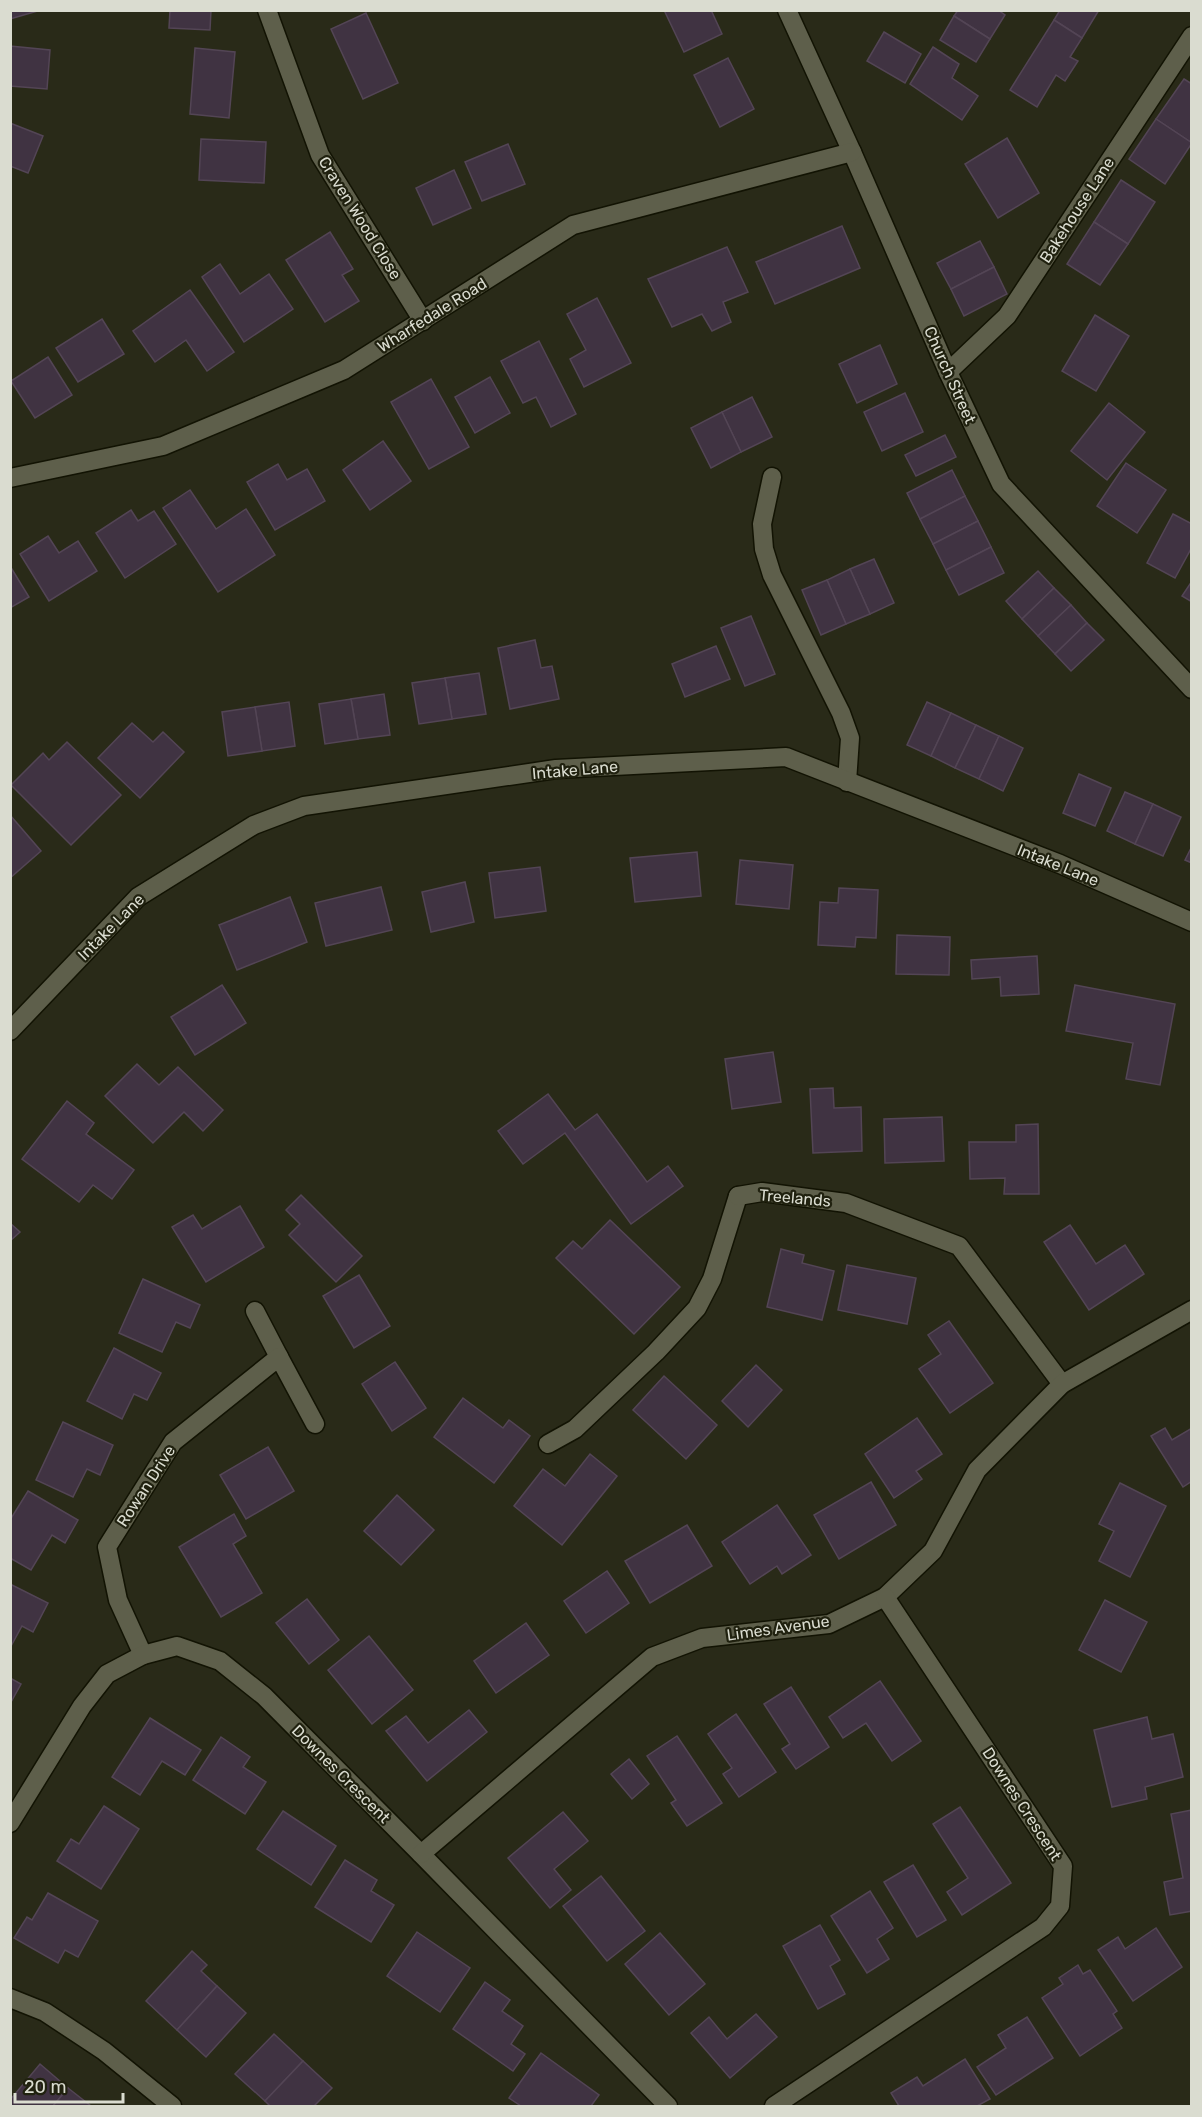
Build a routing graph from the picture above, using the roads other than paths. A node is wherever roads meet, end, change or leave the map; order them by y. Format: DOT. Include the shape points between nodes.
graph roads {
  1 [pos="267,10"];
  2 [pos="787,10"];
  3 [pos="1191,36"];
  4 [pos="852,152"];
  5 [pos="423,321"];
  6 [pos="948,372"];
  7 [pos="772,477"];
  8 [pos="10,478"];
  9 [pos="1191,689"];
  10 [pos="847,782"];
  11 [pos="1191,922"];
  12 [pos="10,1031"];
  13 [pos="1191,1310"];
  14 [pos="255,1311"];
  15 [pos="279,1357"];
  16 [pos="1062,1384"];
  17 [pos="315,1424"];
  18 [pos="548,1444"];
  19 [pos="885,1597"];
  20 [pos="142,1655"];
  21 [pos="10,1823"];
  22 [pos="421,1854"];
  23 [pos="10,1998"];
  24 [pos="172,2106"];
  25 [pos="668,2106"];
  26 [pos="774,2106"];
  1 -- 5 [label="street, Craven Wood Close" via="320,155"];
  2 -- 4 [label="street, Church Street"];
  3 -- 6 [label="street, Bakehouse Lane" via="1007,316"];
  4 -- 5 [label="street, Wharfedale Road" via="573,225"];
  4 -- 6 [label="street, Church Street"];
  5 -- 8 [label="street, Wharfedale Road" via="344,370 163,446"];
  6 -- 9 [label="street, Church Street" via="1000,484"];
  7 -- 10 [label="street" via="762,524 764,549 772,575 850,738"];
  10 -- 11 [label="street, Intake Lane" via="1060,864"];
  10 -- 12 [label="street, Intake Lane" via="786,758 556,769 304,806 254,825 138,897"];
  13 -- 16 [label="street, Limes Avenue"];
  14 -- 15 [label="street"];
  15 -- 17 [label="street"];
  15 -- 20 [label="street, Rowan Drive" via="173,1442 107,1547 118,1600"];
  16 -- 18 [label="street, Treelands" via="959,1246 846,1203 762,1192 738,1196 712,1278 697,1308 575,1429"];
  16 -- 19 [label="street, Limes Avenue" via="977,1470 933,1551"];
  19 -- 22 [label="street, Limes Avenue" via="829,1624 702,1638 652,1657"];
  19 -- 26 [label="street, Downes Crescent" via="1063,1866 1060,1906 1043,1927"];
  20 -- 21 [label="street, Downes Crescent" via="107,1674 88,1698"];
  20 -- 22 [label="street, Downes Crescent" via="177,1646 220,1661 264,1696"];
  22 -- 25 [label="street, Downes Crescent"];
  23 -- 24 [label="street" via="45,2012 104,2050"];
}
